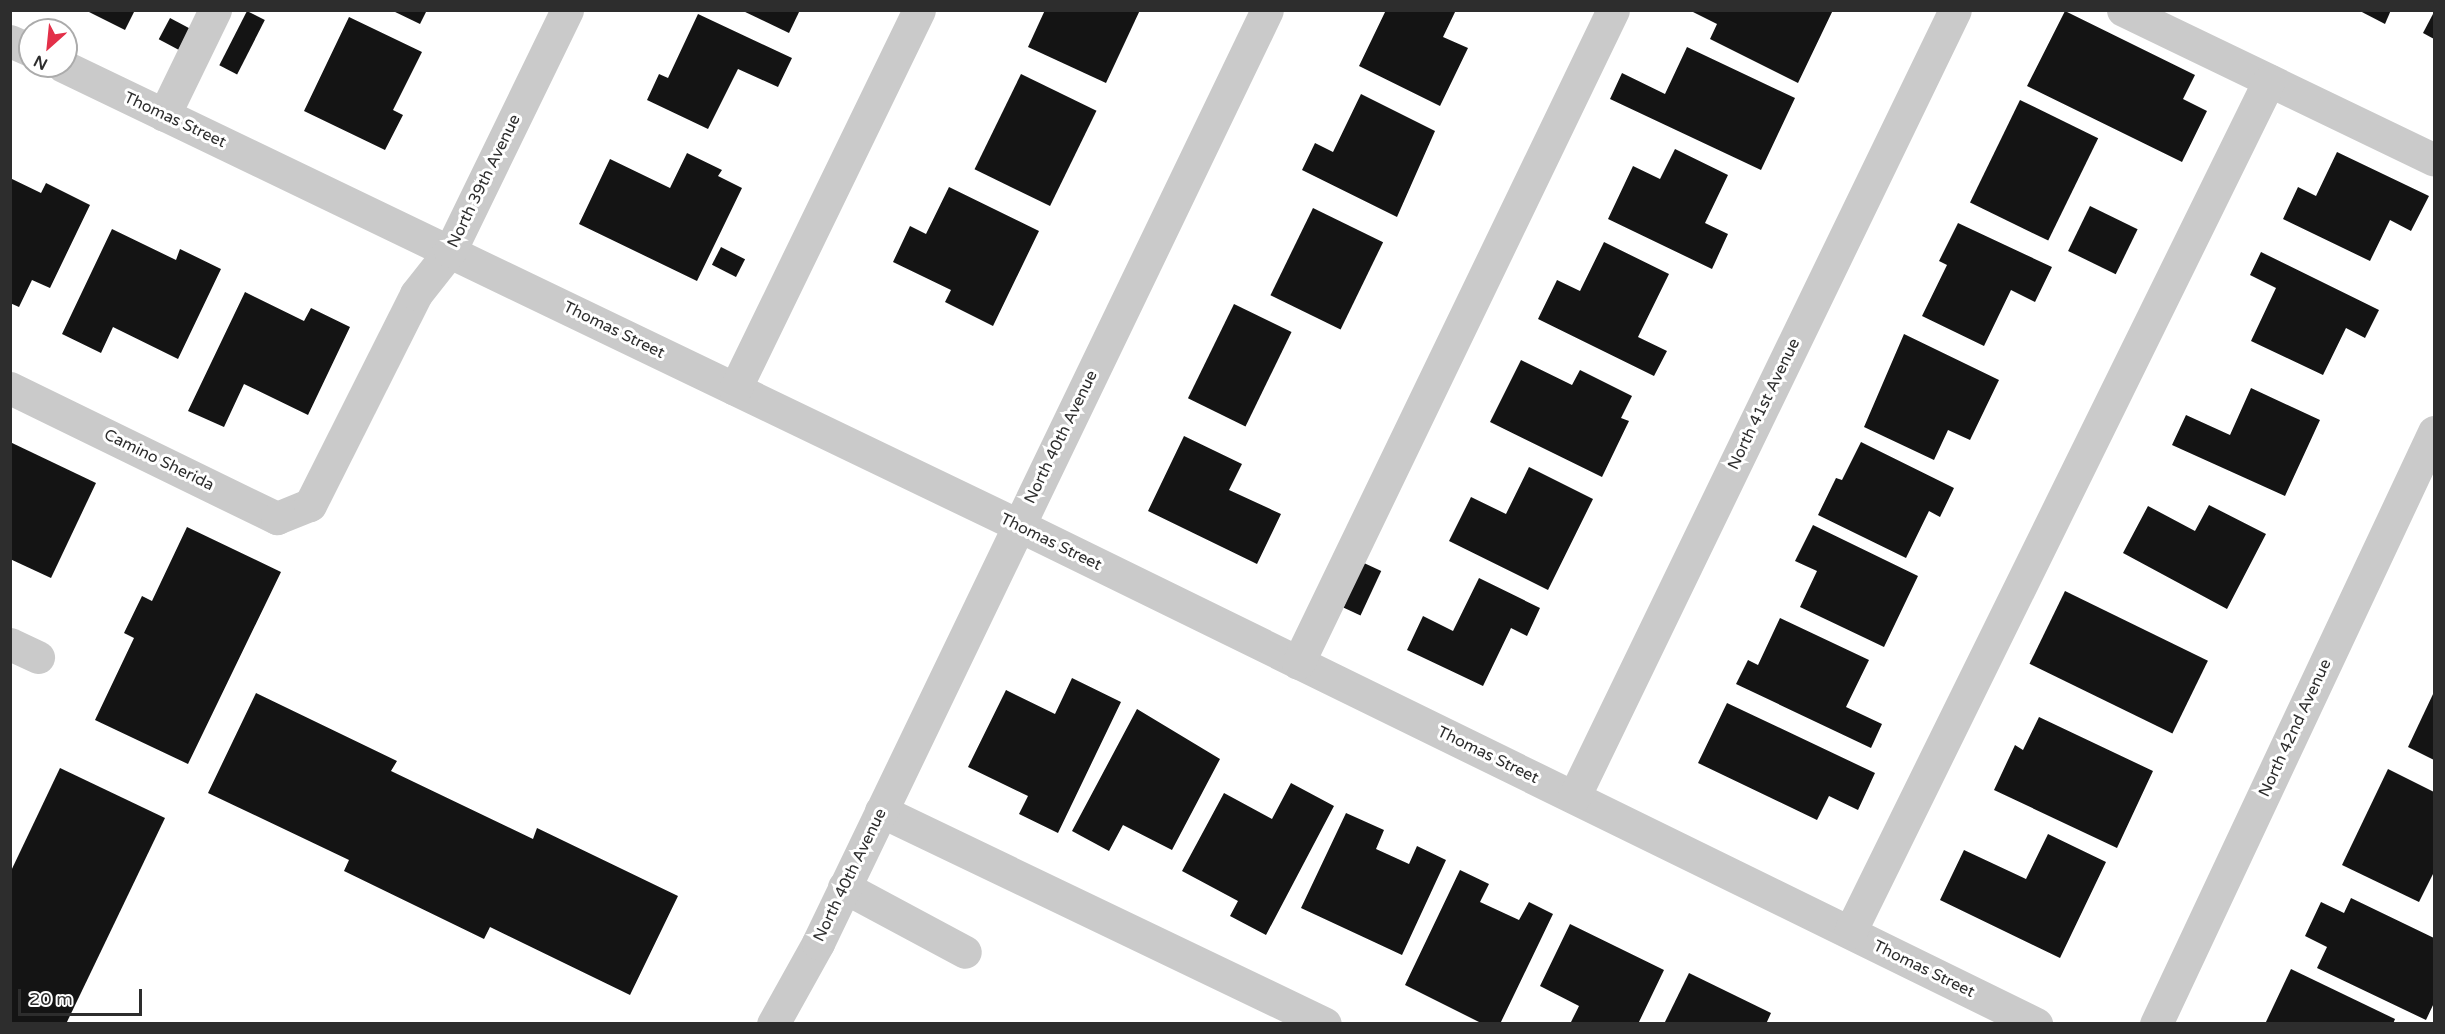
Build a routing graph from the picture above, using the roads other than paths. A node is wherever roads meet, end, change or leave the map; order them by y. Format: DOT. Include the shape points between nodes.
graph roads {
  1 [pos="215,10"];
  2 [pos="567,10"];
  3 [pos="919,10"];
  4 [pos="1267,10"];
  5 [pos="1613,10"];
  6 [pos="1955,10"];
  7 [pos="2123,10"];
  8 [pos="78,73"];
  9 [pos="2269,81"];
  10 [pos="164,114"];
  11 [pos="2434,160"];
  12 [pos="450,251"];
  13 [pos="10,388"];
  14 [pos="735,389"];
  15 [pos="2434,432"];
  16 [pos="310,506"];
  17 [pos="1018,525"];
  18 [pos="1298,663"];
  19 [pos="1574,797"];
  20 [pos="881,811"];
  21 [pos="844,887"];
  22 [pos="1850,932"];
  23 [pos="965,952"];
  24 [pos="773,1023"];
  25 [pos="1325,1023"];
  26 [pos="2036,1023"];
  27 [pos="2156,1023"];
  1 -- 10 [label="street"];
  2 -- 12 [label="street, North 39th Avenue"];
  3 -- 14 [label="street"];
  4 -- 17 [label="street, North 40th Avenue"];
  5 -- 18 [label="street"];
  6 -- 19 [label="street, North 41st Avenue"];
  7 -- 9 [label="street"];
  8 -- 10 [label="street, Thomas Street"];
  9 -- 11 [label="street"];
  9 -- 22 [label="street"];
  10 -- 12 [label="street, Thomas Street"];
  12 -- 14 [label="street, Thomas Street"];
  12 -- 16 [label="street, North 39th Avenue" via="416,294"];
  13 -- 16 [label="street, Camino Sherida" via="277,518"];
  14 -- 17 [label="street, Thomas Street"];
  15 -- 27 [label="street, North 42nd Avenue"];
  17 -- 18 [label="street, Thomas Street"];
  17 -- 20 [label="street, North 40th Avenue"];
  18 -- 19 [label="street, Thomas Street"];
  19 -- 22 [label="street, Thomas Street"];
  20 -- 21 [label="street, North 40th Avenue"];
  20 -- 25 [label="street"];
  21 -- 23 [label="street"];
  21 -- 24 [label="street, North 40th Avenue"];
  22 -- 26 [label="street, Thomas Street"];
}
